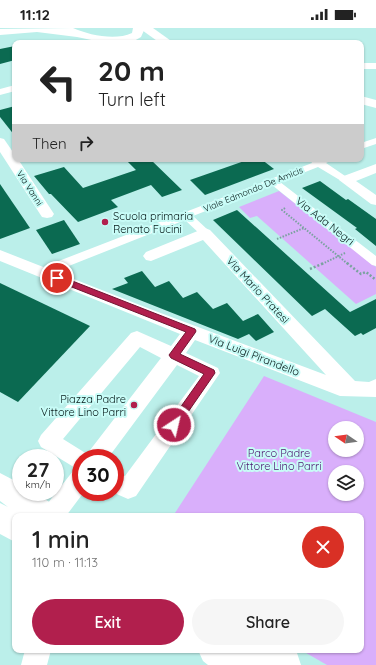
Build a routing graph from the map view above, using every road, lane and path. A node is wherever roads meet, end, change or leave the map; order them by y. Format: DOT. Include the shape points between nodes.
graph roads {
  1 [pos="15,28"];
  2 [pos="64,28"];
  3 [pos="139,28"];
  4 [pos="145,28"];
  5 [pos="0,31"];
  6 [pos="75,34"];
  7 [pos="105,40"];
  8 [pos="163,40"];
  9 [pos="364,66"];
  10 [pos="376,66"];
  11 [pos="12,89"];
  12 [pos="0,92"];
  13 [pos="364,101"];
  14 [pos="376,104"];
  15 [pos="376,140"];
  16 [pos="0,142"];
  17 [pos="364,145"];
  18 [pos="12,160"];
  19 [pos="13,162"];
  20 [pos="313,162"];
  21 [pos="317,162"];
  22 [pos="376,168"];
  23 [pos="346,180"];
  24 [pos="273,181"];
  25 [pos="376,201"];
  26 [pos="282,203"];
  27 [pos="47,214"];
  28 [pos="186,215"];
  29 [pos="304,228"];
  30 [pos="205,233"];
  31 [pos="276,239"];
  32 [pos="358,247"];
  33 [pos="0,255"];
  34 [pos="151,256"];
  35 [pos="339,256"];
  36 [pos="376,262"];
  37 [pos="310,269"];
  38 [pos="42,272"];
  39 [pos="376,280"];
  40 [pos="192,331"];
  41 [pos="174,355"];
  42 [pos="376,387"];
  43 [pos="351,389"];
  44 [pos="103,449"];
  45 [pos="72,456"];
  46 [pos="0,486"];
  47 [pos="124,487"];
  48 [pos="72,490"];
  49 [pos="41,513"];
  50 [pos="54,513"];
  51 [pos="0,517"];
  52 [pos="12,526"];
  53 [pos="37,653"];
  54 [pos="219,653"];
  55 [pos="266,653"];
  56 [pos="34,665"];
  57 [pos="238,665"];
  58 [pos="286,665"];
  1 -- 5 [label="main road"];
  2 -- 6 [label="main road"];
  3 -- 7 [label="main road" via="137,35 131,38"];
  4 -- 8 [label="main road"];
  5 -- 6 [label="main road" via="37,29"];
  6 -- 7 [label="main road"];
  9 -- 10 [label="street"];
  11 -- 12 [label="street"];
  13 -- 14 [label="main road"];
  15 -- 17 [label="street"];
  16 -- 18 [label="street, Via Vanni"];
  19 -- 27 [label="street, Via Vanni"];
  20 -- 24 [label="street, Viale Edmondo De Amicis"];
  21 -- 23 [label="street"];
  22 -- 23 [label="street"];
  23 -- 25 [label="street"];
  24 -- 28 [label="street, Viale Edmondo De Amicis"];
  24 -- 32 [label="street, Via Ada Negri"];
  26 -- 29 [label="path" via="287,207 282,210"];
  28 -- 30 [label="street"];
  28 -- 38 [label="street, Viale Edmondo De Amicis"];
  29 -- 31 [label="path"];
  29 -- 35 [label="path"];
  30 -- 34 [label="street"];
  30 -- 43 [label="street, Via Mario Pratesi"];
  32 -- 35 [label="path"];
  32 -- 36 [label="street, Via Ada Negri"];
  33 -- 38 [label="street, Via Luigi Pirandello"];
  35 -- 37 [label="path"];
  35 -- 39 [label="path" via="361,274 366,272"];
  38 -- 40 [label="street, Via Luigi Pirandello"];
  40 -- 41 [label="street"];
  40 -- 43 [label="street, Via Luigi Pirandello" via="340,388"];
  41 -- 44 [label="street"];
  41 -- 45 [label="street" via="137,338 48,441"];
  41 -- 47 [label="street" via="211,373 128,489"];
  42 -- 43 [label="street, Via Luigi Pirandello" via="373,390"];
  46 -- 49 [label="main road"];
  48 -- 50 [label="street"];
  51 -- 52 [label="main road"];
  53 -- 56 [label="street"];
  54 -- 57 [label="main road"];
  55 -- 58 [label="main road"];
}
